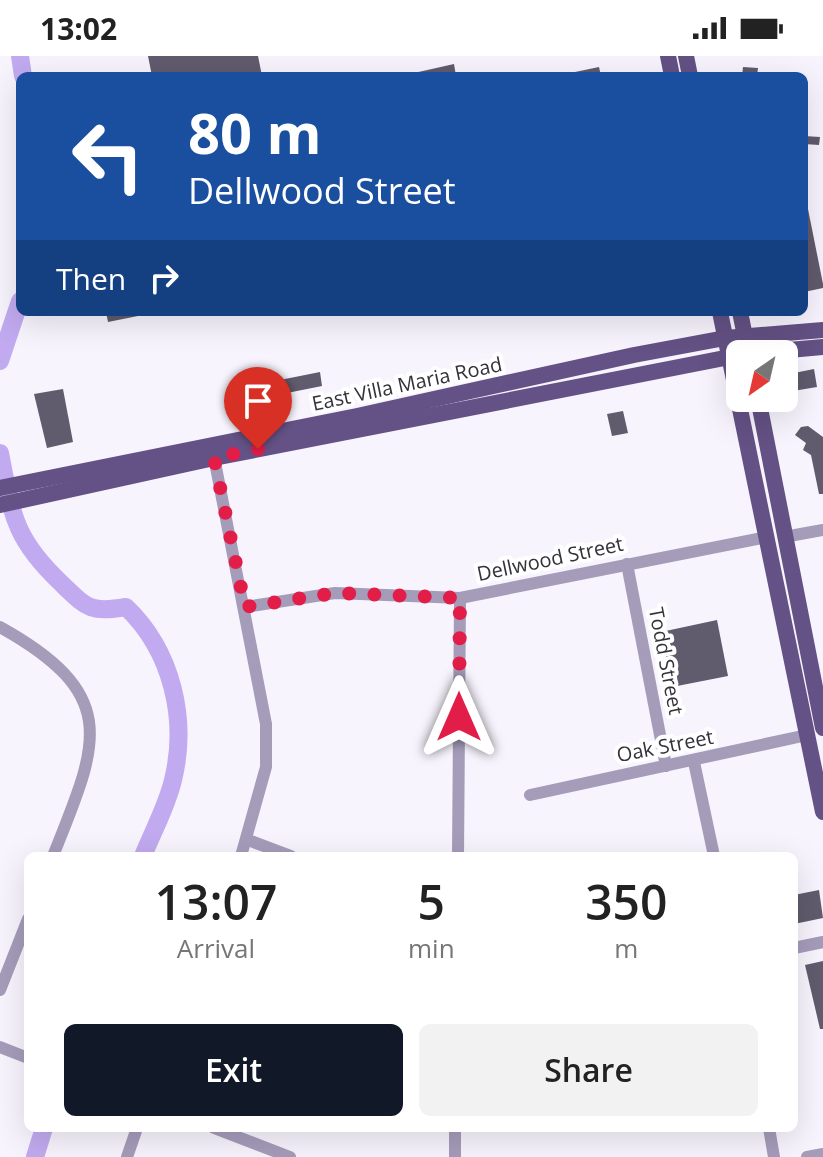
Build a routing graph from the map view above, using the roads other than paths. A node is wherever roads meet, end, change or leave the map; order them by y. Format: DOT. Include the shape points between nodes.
graph roads {
  1 [pos="721,316"];
  2 [pos="741,316"];
  3 [pos="823,330"];
  4 [pos="745,336"];
  5 [pos="725,338"];
  6 [pos="744,340"];
  7 [pos="823,347"];
  8 [pos="798,349"];
  9 [pos="726,357"];
  10 [pos="753,412"];
  11 [pos="760,412"];
  12 [pos="212,452"];
  13 [pos="0,488"];
  14 [pos="21,492"];
  15 [pos="0,505"];
  16 [pos="823,530"];
  17 [pos="776,537"];
  18 [pos="627,564"];
  19 [pos="460,598"];
  20 [pos="245,607"];
  21 [pos="0,627"];
  22 [pos="815,732"];
  23 [pos="694,762"];
  24 [pos="666,766"];
  25 [pos="530,795"];
  26 [pos="823,812"];
  27 [pos="248,840"];
  28 [pos="55,852"];
  29 [pos="243,852"];
  30 [pos="280,852"];
  31 [pos="458,852"];
  32 [pos="713,852"];
  33 [pos="24,929"];
  34 [pos="823,942"];
  35 [pos="798,947"];
  36 [pos="0,990"];
  37 [pos="0,1047"];
  38 [pos="24,1056"];
  39 [pos="136,1132"];
  40 [pos="223,1132"];
  41 [pos="455,1132"];
  42 [pos="770,1132"];
  43 [pos="274,1154"];
  44 [pos="823,1154"];
  45 [pos="127,1157"];
  46 [pos="290,1157"];
  47 [pos="455,1157"];
  48 [pos="774,1157"];
  49 [pos="807,1157"];
  1 -- 5 [label="main road"];
  2 -- 4 [label="main road"];
  3 -- 4 [label="main road, East Villa Maria Road"];
  4 -- 5 [label="main road, East Villa Maria Road"];
  4 -- 6 [label="main road"];
  5 -- 12 [label="main road, East Villa Maria Road"];
  7 -- 8 [label="main road, East Villa Maria Road"];
  9 -- 12 [label="main road, East Villa Maria Road"];
  10 -- 17 [label="main road"];
  11 -- 17 [label="main road"];
  12 -- 14 [label="main road, East Villa Maria Road"];
  12 -- 20 [label="street"];
  13 -- 14 [label="main road, East Villa Maria Road"];
  14 -- 15 [label="main road, East Villa Maria Road"];
  16 -- 17 [label="street, Dellwood Street"];
  17 -- 18 [label="street, Dellwood Street"];
  17 -- 22 [label="main road"];
  18 -- 19 [label="street, Dellwood Street"];
  18 -- 24 [label="street, Todd Street"];
  19 -- 20 [label="street, Dellwood Street" via="335,593"];
  19 -- 31 [label="street"];
  20 -- 27 [label="street" via="266,724 266,767"];
  21 -- 28 [label="street" via="61,670 87,709 92,746 87,770"];
  22 -- 23 [label="street, Oak Street"];
  22 -- 26 [label="main road"];
  23 -- 24 [label="street, Oak Street"];
  23 -- 32 [label="street"];
  24 -- 25 [label="street, Oak Street"];
  27 -- 29 [label="street"];
  27 -- 30 [label="street"];
  33 -- 36 [label="street"];
  34 -- 35 [label="street"];
  37 -- 38 [label="street"];
  39 -- 45 [label="street"];
  40 -- 43 [label="street"];
  41 -- 47 [label="street"];
  42 -- 48 [label="street"];
  43 -- 46 [label="street"];
  44 -- 49 [label="street"];
}
